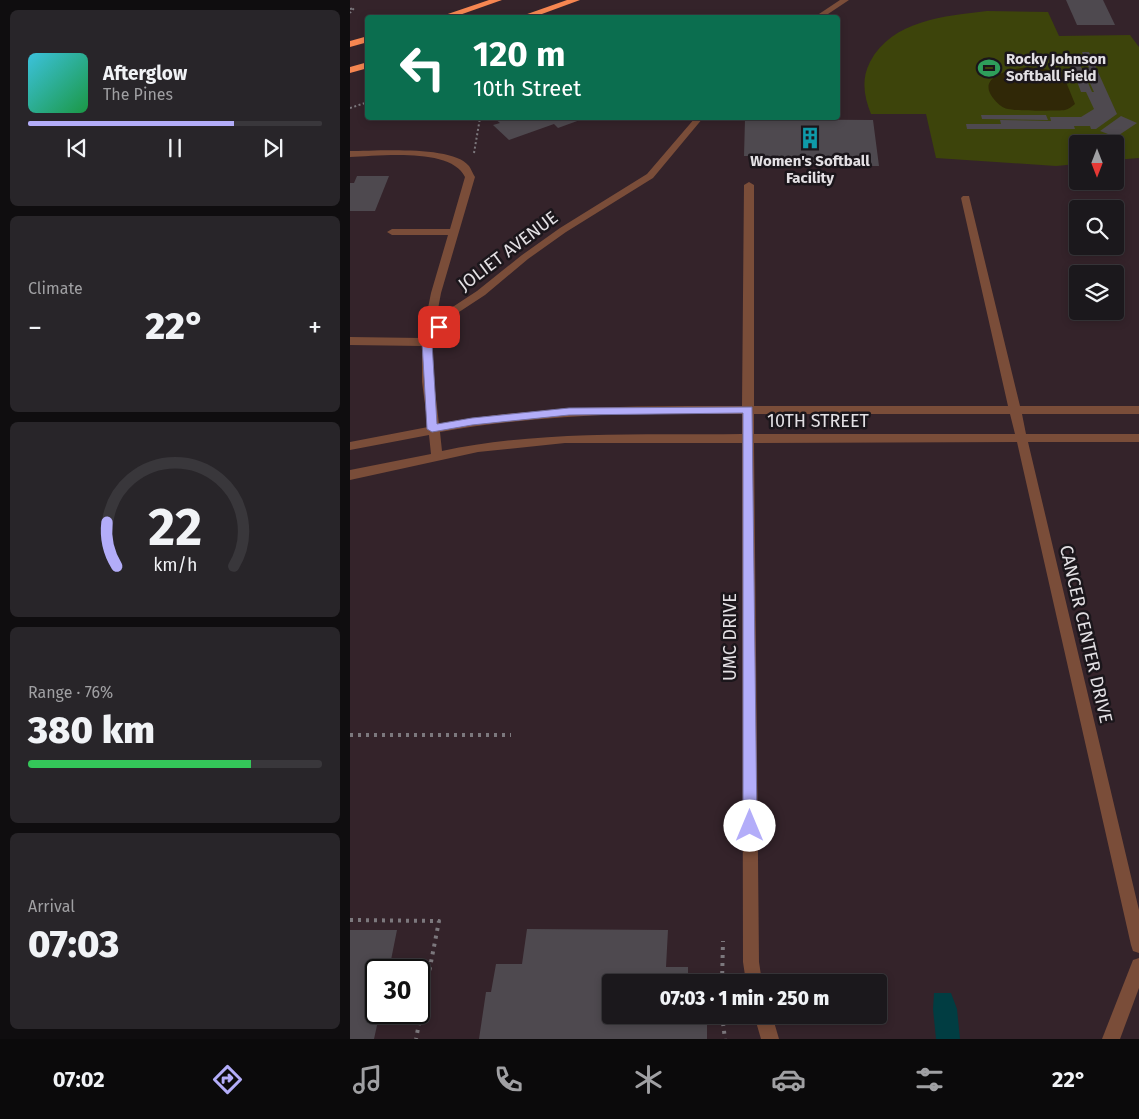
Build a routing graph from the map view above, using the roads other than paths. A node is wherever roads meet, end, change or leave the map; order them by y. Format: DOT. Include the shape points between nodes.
graph roads {
  1 [pos="498,0"];
  2 [pos="576,0"];
  3 [pos="845,0"];
  4 [pos="450,15"];
  5 [pos="529,15"];
  6 [pos="821,15"];
  7 [pos="365,40"];
  8 [pos="350,44"];
  9 [pos="365,66"];
  10 [pos="350,70"];
  11 [pos="697,120"];
  12 [pos="350,154"];
  13 [pos="749,185"];
  14 [pos="966,198"];
  15 [pos="392,232"];
  16 [pos="454,232"];
  17 [pos="350,342"];
  18 [pos="427,342"];
  19 [pos="748,410"];
  20 [pos="1016,410"];
  21 [pos="1139,410"];
  22 [pos="432,429"];
  23 [pos="748,438"];
  24 [pos="1022,438"];
  25 [pos="1139,438"];
  26 [pos="350,446"];
  27 [pos="437,456"];
  28 [pos="350,475"];
  29 [pos="1139,945"];
  30 [pos="1139,966"];
  31 [pos="753,974"];
  32 [pos="766,1024"];
  33 [pos="770,1039"];
  34 [pos="1111,1039"];
  1 -- 4 [label="highway"];
  2 -- 5 [label="highway"];
  3 -- 6 [label="street"];
  7 -- 8 [label="highway"];
  9 -- 10 [label="highway"];
  11 -- 18 [label="street, JOLIET AVENUE" via="650,176 525,257 452,312"];
  12 -- 16 [label="street" via="429,154 460,162 470,177"];
  13 -- 19 [label="street, UMC DRIVE"];
  14 -- 20 [label="street, CANCER CENTER DRIVE"];
  15 -- 16 [label="street"];
  16 -- 18 [label="street" via="436,293"];
  17 -- 18 [label="street"];
  18 -- 22 [label="street"];
  19 -- 20 [label="street, 10TH STREET"];
  19 -- 22 [label="street, 10TH STREET" via="569,412"];
  19 -- 23 [label="street, UMC DRIVE"];
  20 -- 21 [label="street, 10TH STREET"];
  20 -- 24 [label="street, CANCER CENTER DRIVE"];
  22 -- 26 [label="street, 10TH STREET"];
  22 -- 27 [label="street"];
  23 -- 24 [label="street, 10TH STREET"];
  23 -- 27 [label="street, 10TH STREET" via="565,438 503,444"];
  23 -- 31 [label="street, UMC DRIVE"];
  24 -- 25 [label="street, 10TH STREET"];
  24 -- 29 [label="street, CANCER CENTER DRIVE"];
  27 -- 28 [label="street, 10TH STREET"];
  30 -- 34 [label="street"];
  32 -- 33 [label="street"];
}
